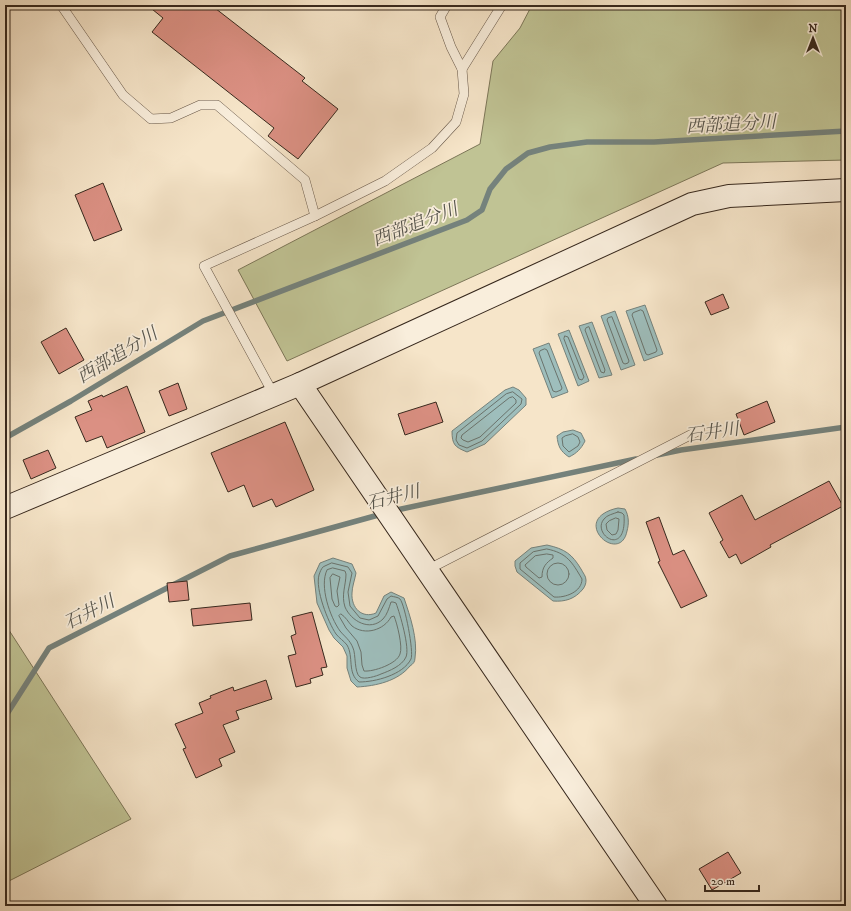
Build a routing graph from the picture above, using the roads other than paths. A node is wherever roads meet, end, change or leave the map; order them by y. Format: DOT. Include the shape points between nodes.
graph roads {
  1 [pos="61,5"];
  2 [pos="447,5"];
  3 [pos="502,5"];
  4 [pos="462,69"];
  5 [pos="846,190"];
  6 [pos="315,216"];
  7 [pos="300,384"];
  8 [pos="274,395"];
  9 [pos="700,430"];
  10 [pos="5,508"];
  11 [pos="427,570"];
  12 [pos="656,906"];
  1 -- 6 [label="lane" via="123,95 151,119 171,118 200,105 217,105 305,180"];
  2 -- 4 [label="lane" via="440,17"];
  3 -- 4 [label="lane"];
  4 -- 6 [label="lane" via="464,94 456,122 432,148 386,181"];
  5 -- 7 [label="street" via="729,196 692,204"];
  6 -- 8 [label="lane" via="204,266"];
  7 -- 8 [label="street"];
  7 -- 11 [label="street"];
  8 -- 10 [label="street"];
  9 -- 11 [label="lane"];
  11 -- 12 [label="street"];
}
